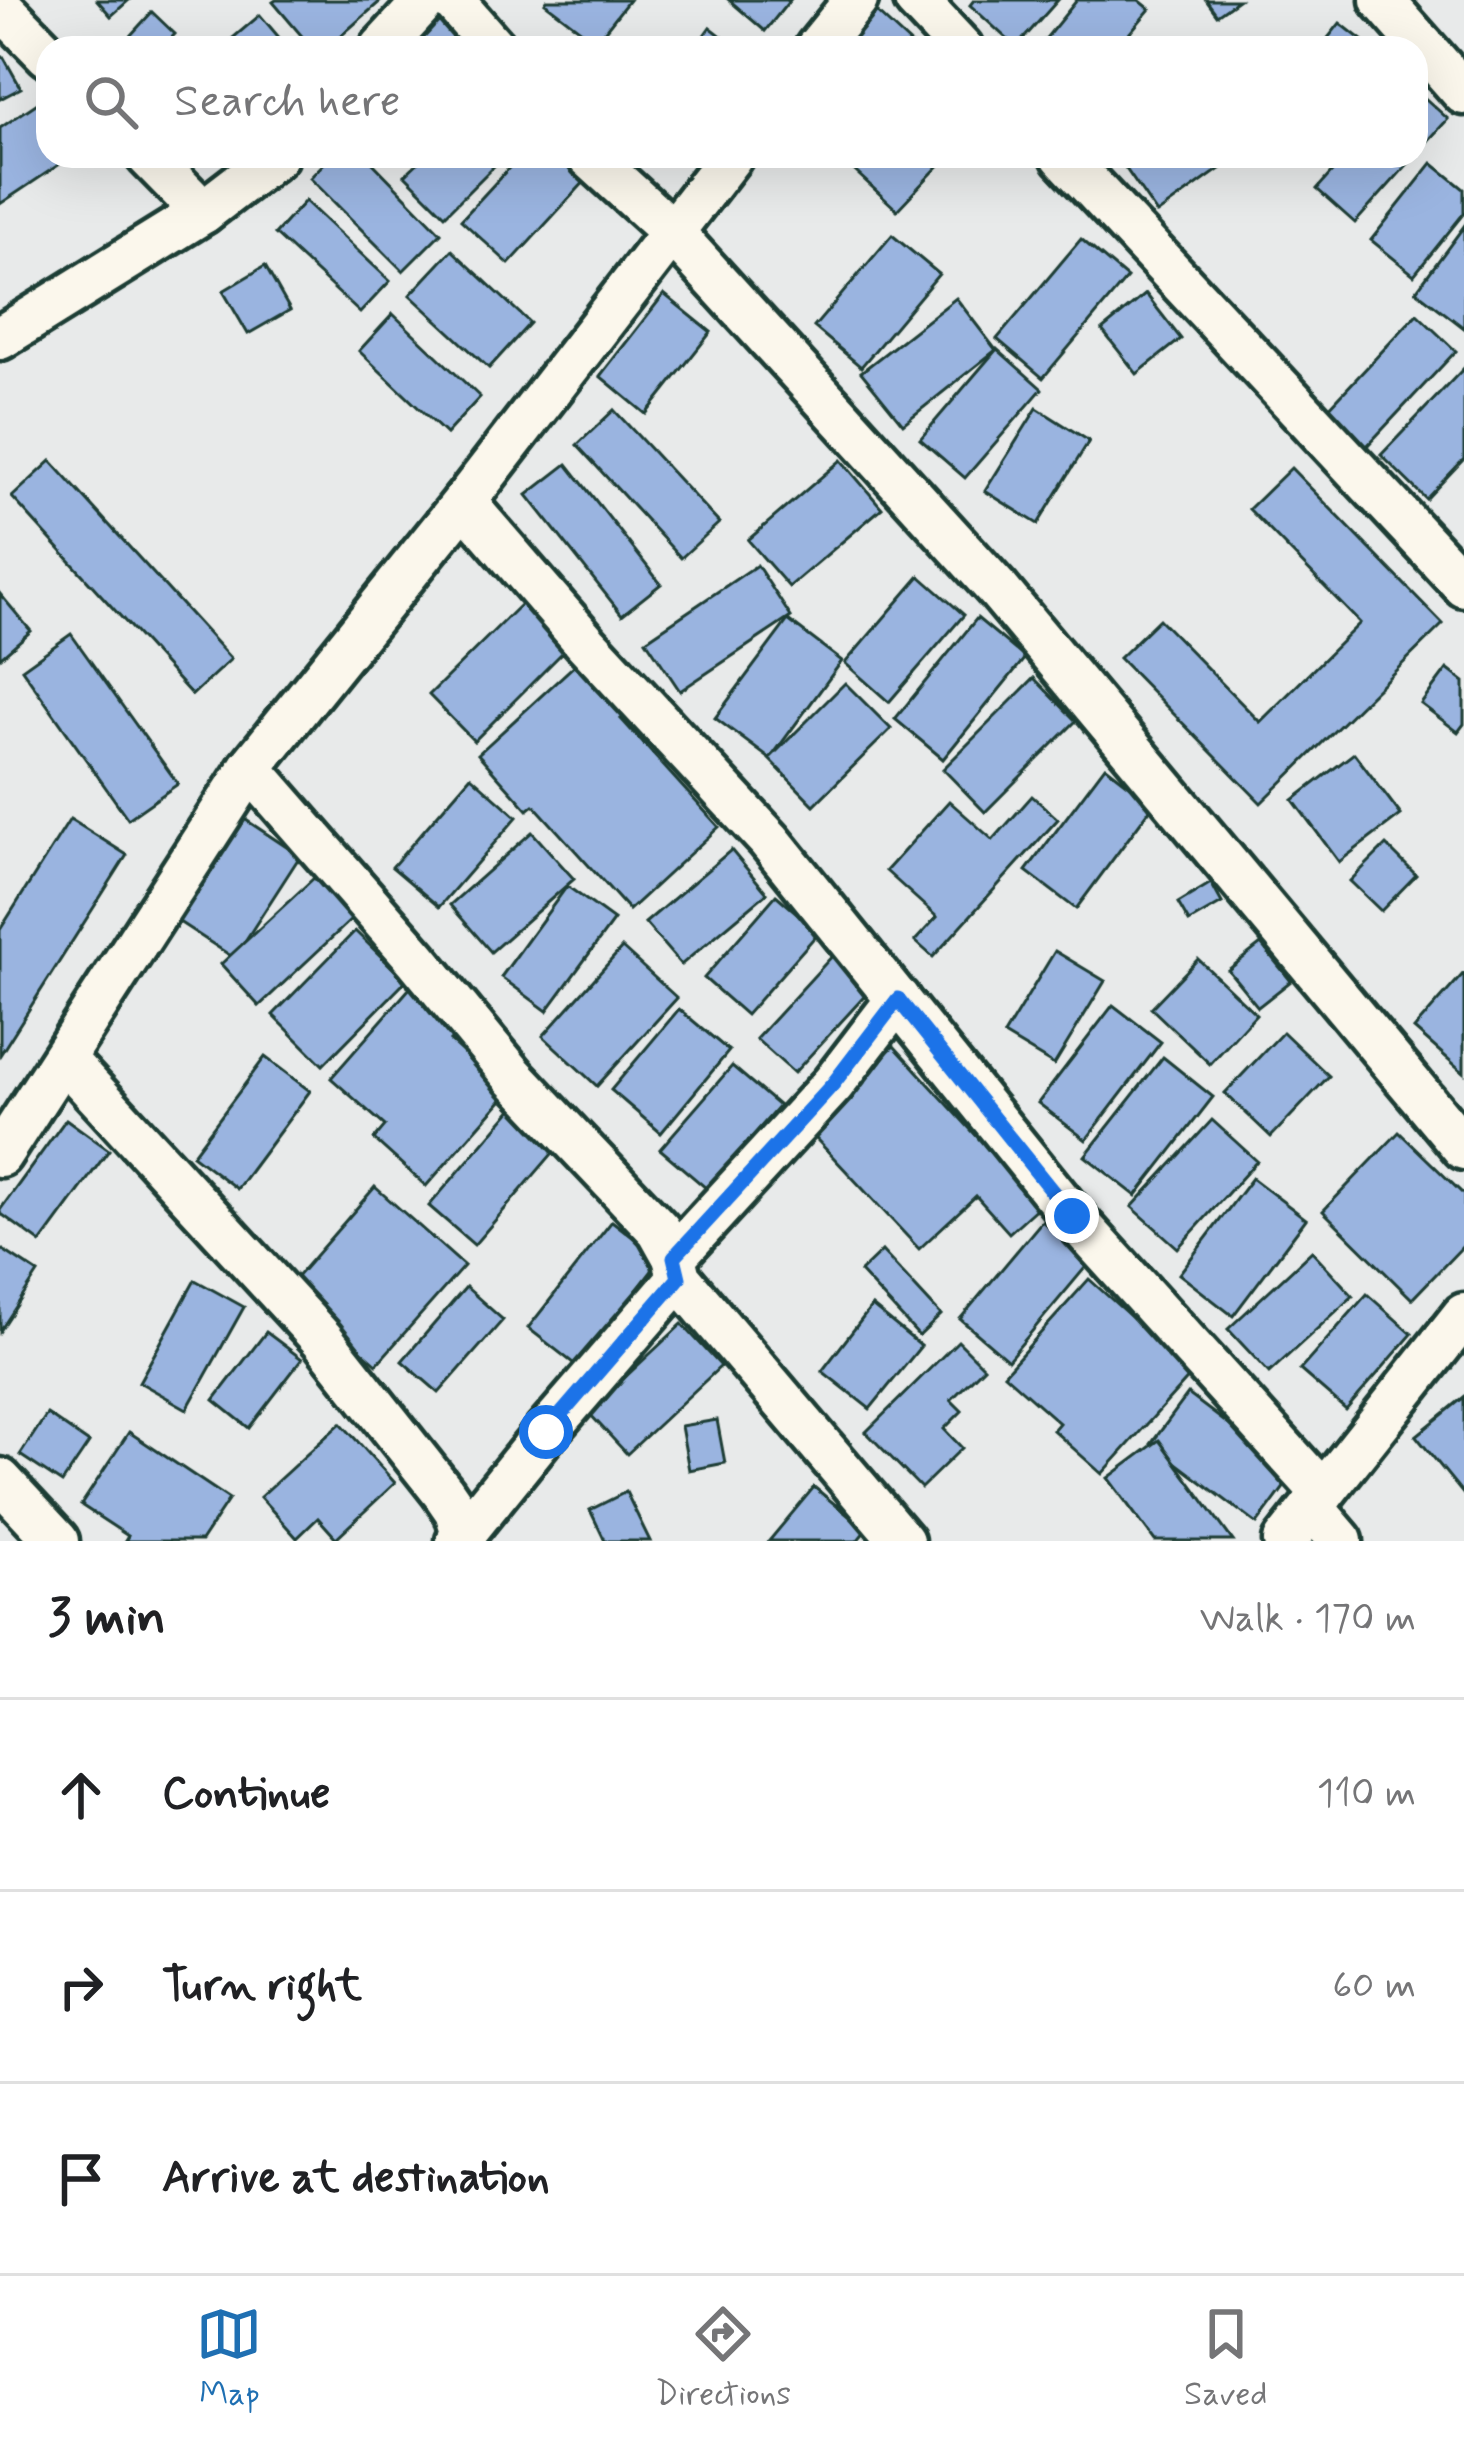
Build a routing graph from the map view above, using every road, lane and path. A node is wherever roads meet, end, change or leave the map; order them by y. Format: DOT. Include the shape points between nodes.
graph roads {
  1 [pos="426,0"];
  2 [pos="452,0"];
  3 [pos="856,0"];
  4 [pos="916,0"];
  5 [pos="1382,0"];
  6 [pos="0,7"];
  7 [pos="393,36"];
  8 [pos="484,36"];
  9 [pos="827,36"];
  10 [pos="950,36"];
  11 [pos="1414,36"];
  12 [pos="36,43"];
  13 [pos="1428,52"];
  14 [pos="1464,93"];
  15 [pos="160,168"];
  16 [pos="260,168"];
  17 [pos="602,168"];
  18 [pos="722,168"];
  19 [pos="1075,168"];
  20 [pos="203,212"];
  21 [pos="671,232"];
  22 [pos="0,338"];
  23 [pos="464,502"];
  24 [pos="1464,585"];
  25 [pos="250,768"];
  26 [pos="898,999"];
  27 [pos="64,1059"];
  28 [pos="1464,1148"];
  29 [pos="0,1155"];
  30 [pos="676,1268"];
  31 [pos="1464,1315"];
  32 [pos="0,1480"];
  33 [pos="1318,1500"];
  34 [pos="462,1539"];
  35 [pos="57,1541"];
  36 [pos="902,1541"];
  37 [pos="1285,1541"];
  38 [pos="1341,1541"];
  1 -- 7 [label="street"];
  2 -- 8 [label="street"];
  3 -- 9 [label="street"];
  4 -- 10 [label="street"];
  5 -- 11 [label="street"];
  6 -- 12 [label="street"];
  13 -- 14 [label="street"];
  15 -- 20 [label="street"];
  16 -- 20 [label="street"];
  17 -- 21 [label="street"];
  18 -- 21 [label="street"];
  19 -- 24 [label="street"];
  20 -- 22 [label="street"];
  21 -- 23 [label="street"];
  21 -- 28 [label="street" via="999,591"];
  23 -- 25 [label="street"];
  23 -- 26 [label="street" via="769,840"];
  25 -- 27 [label="street"];
  25 -- 30 [label="street" via="514,1077 659,1230"];
  26 -- 30 [label="street"];
  26 -- 33 [label="street" via="1072,1216"];
  27 -- 29 [label="street"];
  27 -- 34 [label="street" via="322,1339 456,1510"];
  30 -- 34 [label="street"];
  30 -- 36 [label="street"];
  31 -- 33 [label="street"];
  32 -- 35 [label="street"];
  33 -- 37 [label="street"];
  33 -- 38 [label="street"];
}
